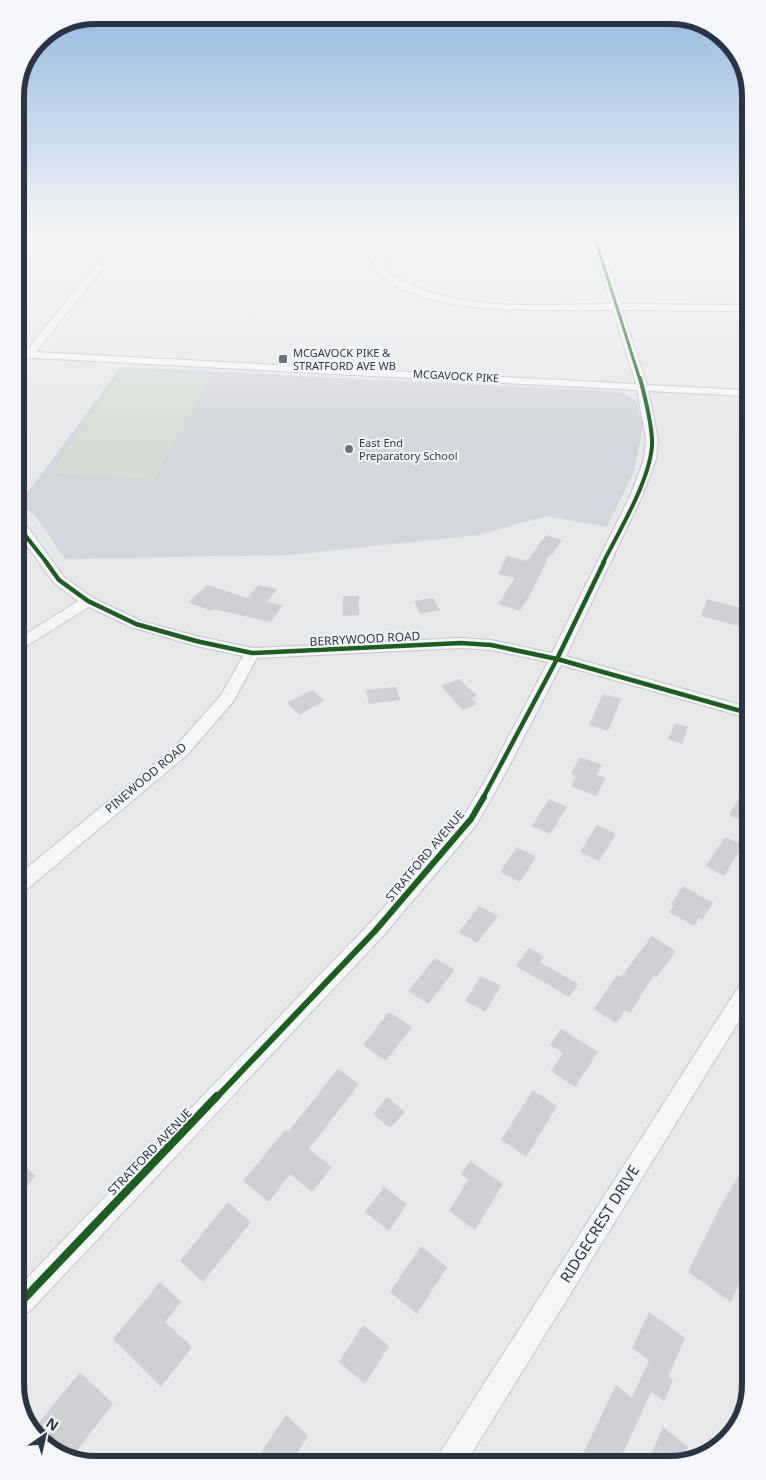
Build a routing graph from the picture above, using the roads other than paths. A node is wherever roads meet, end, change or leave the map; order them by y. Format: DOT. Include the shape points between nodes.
graph roads {
  1 [pos="70,304"];
  2 [pos="480,304"];
  3 [pos="617,304"];
  4 [pos="618,307"];
  5 [pos="742,308"];
  6 [pos="24,354"];
  7 [pos="30,354"];
  8 [pos="642,386"];
  9 [pos="742,392"];
  10 [pos="24,532"];
  11 [pos="88,601"];
  12 [pos="24,641"];
  13 [pos="252,653"];
  14 [pos="557,659"];
  15 [pos="742,711"];
  16 [pos="24,880"];
  17 [pos="742,998"];
  18 [pos="24,1299"];
  19 [pos="454,1456"];
  1 -- 7 [label="street"];
  2 -- 4 [label="street"];
  3 -- 4 [label="street, STRATFORD AVENUE"];
  4 -- 5 [label="street"];
  4 -- 8 [label="street, STRATFORD AVENUE"];
  6 -- 7 [label="street, MCGAVOCK PIKE"];
  7 -- 8 [label="street, MCGAVOCK PIKE"];
  8 -- 9 [label="street, MCGAVOCK PIKE"];
  8 -- 14 [label="street, STRATFORD AVENUE" via="652,439 650,459 638,494"];
  10 -- 11 [label="street, BERRYWOOD ROAD" via="59,580"];
  11 -- 12 [label="street"];
  11 -- 13 [label="street, BERRYWOOD ROAD" via="136,624"];
  13 -- 14 [label="street, BERRYWOOD ROAD" via="461,643 491,645"];
  13 -- 16 [label="street, PINEWOOD ROAD" via="227,698 181,751"];
  14 -- 15 [label="street, BERRYWOOD ROAD"];
  14 -- 18 [label="street, STRATFORD AVENUE" via="497,774 471,818 444,853 375,931"];
  17 -- 19 [label="street, RIDGECREST DRIVE"];
}
